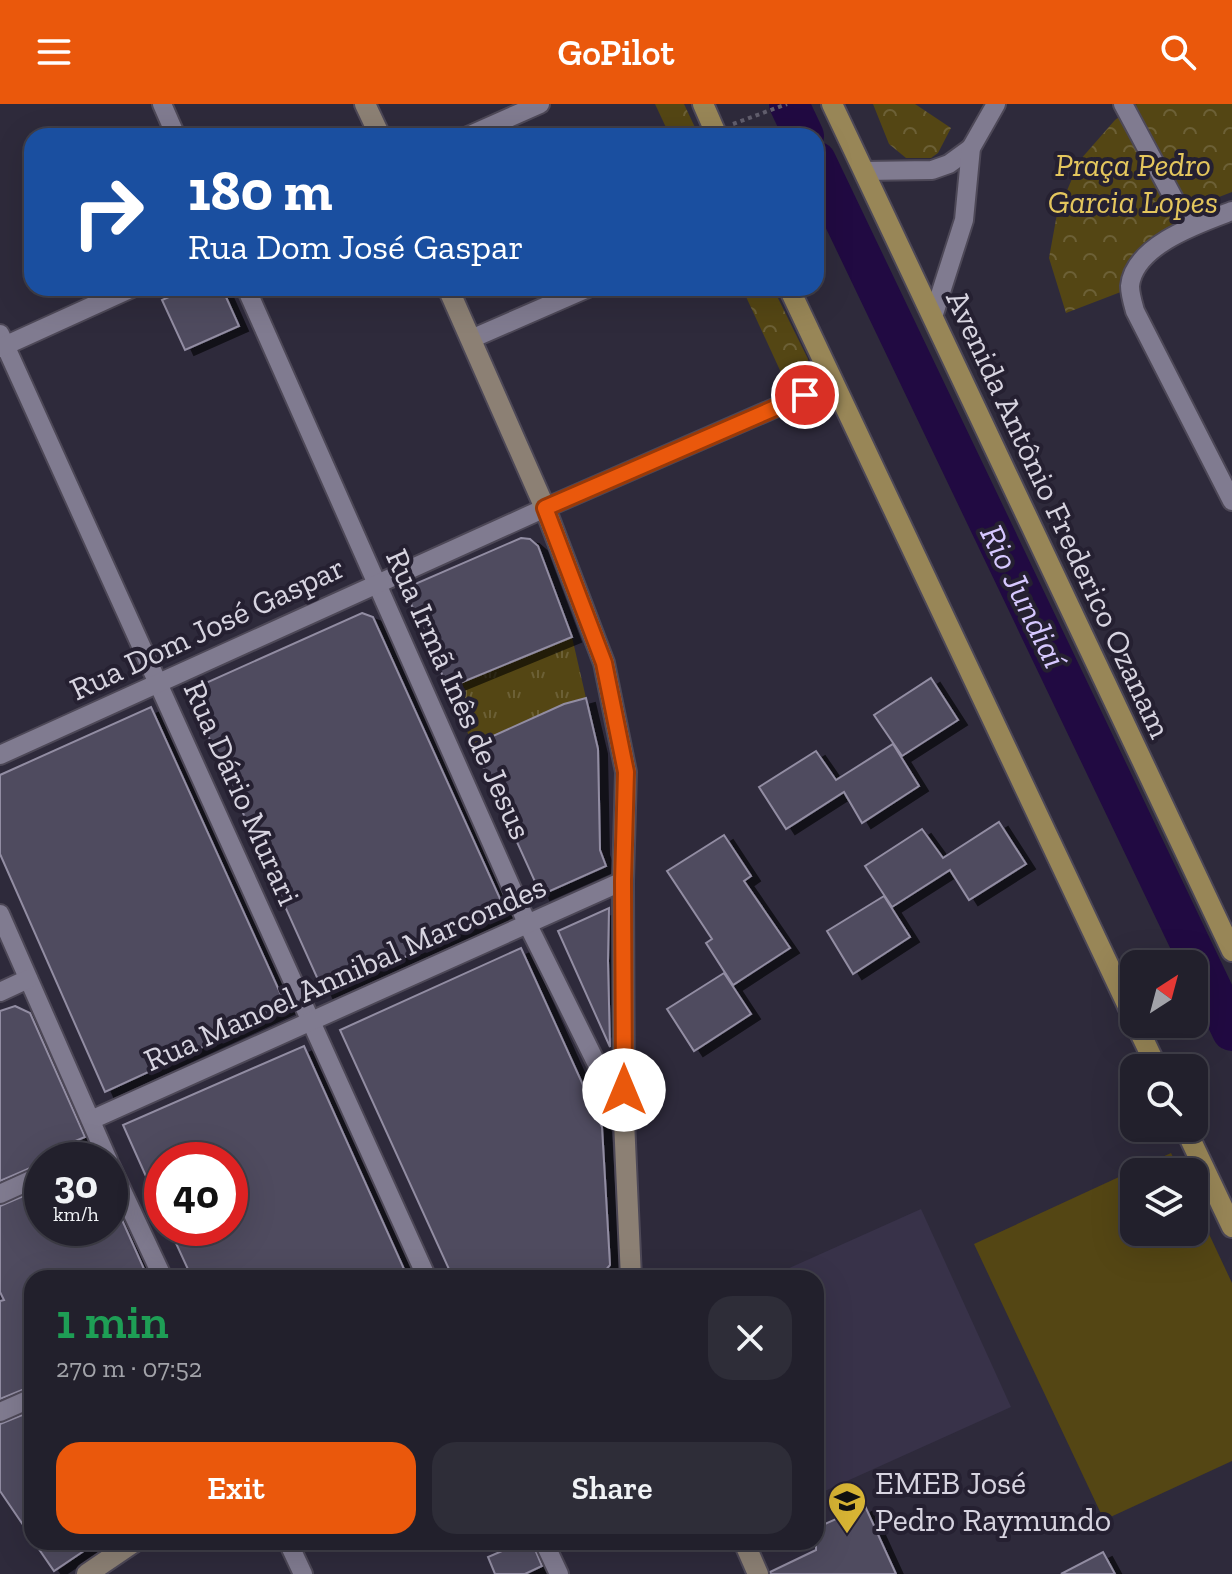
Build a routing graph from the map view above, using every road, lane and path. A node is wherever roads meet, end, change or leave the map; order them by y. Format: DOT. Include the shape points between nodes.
graph roads {
  1 [pos="162,104"];
  2 [pos="365,104"];
  3 [pos="540,104"];
  4 [pos="703,104"];
  5 [pos="787,104"];
  6 [pos="832,104"];
  7 [pos="996,104"];
  8 [pos="1123,104"];
  9 [pos="750,116"];
  10 [pos="172,128"];
  11 [pos="376,128"];
  12 [pos="486,128"];
  13 [pos="714,128"];
  14 [pos="971,148"];
  15 [pos="864,171"];
  16 [pos="1232,211"];
  17 [pos="1189,227"];
  18 [pos="113,296"];
  19 [pos="250,296"];
  20 [pos="452,296"];
  21 [pos="570,296"];
  22 [pos="793,296"];
  23 [pos="933,317"];
  24 [pos="471,339"];
  25 [pos="2,343"];
  26 [pos="834,382"];
  27 [pos="1232,501"];
  28 [pos="545,508"];
  29 [pos="377,583"];
  30 [pos="159,683"];
  31 [pos="0,755"];
  32 [pos="623,881"];
  33 [pos="0,914"];
  34 [pos="527,923"];
  35 [pos="1232,951"];
  36 [pos="28,979"];
  37 [pos="1120,990"];
  38 [pos="0,992"];
  39 [pos="311,1021"];
  40 [pos="91,1120"];
  41 [pos="624,1120"];
  42 [pos="100,1142"];
  43 [pos="1192,1142"];
  44 [pos="24,1183"];
  45 [pos="0,1194"];
  46 [pos="128,1203"];
  47 [pos="1232,1227"];
  48 [pos="159,1270"];
  49 [pos="423,1270"];
  50 [pos="631,1270"];
  51 [pos="24,1402"];
  52 [pos="0,1412"];
  53 [pos="122,1550"];
  54 [pos="292,1550"];
  55 [pos="548,1550"];
  56 [pos="747,1550"];
  57 [pos="756,1573"];
  58 [pos="87,1574"];
  59 [pos="303,1574"];
  60 [pos="559,1574"];
  1 -- 10 [label="street"];
  2 -- 11 [label="street"];
  3 -- 12 [label="street"];
  4 -- 13 [label="main road"];
  5 -- 9 [label="path"];
  6 -- 15 [label="main road, Avenida Antônio Frederico Ozanam"];
  7 -- 14 [label="street"];
  8 -- 17 [label="street"];
  14 -- 15 [label="street" via="932,170"];
  14 -- 23 [label="street" via="964,220"];
  15 -- 23 [label="main road, Avenida Antônio Frederico Ozanam"];
  16 -- 17 [label="street"];
  17 -- 27 [label="street" via="1150,252 1136,268 1130,287 1135,311"];
  18 -- 25 [label="street"];
  19 -- 29 [label="street, Rua Irmã Inês de Jesus"];
  20 -- 24 [label="street"];
  21 -- 24 [label="street"];
  22 -- 26 [label="main road"];
  23 -- 35 [label="main road, Avenida Antônio Frederico Ozanam"];
  24 -- 28 [label="street"];
  25 -- 30 [label="street, Rua Dário Murari"];
  26 -- 28 [label="street, Rua Dom José Gaspar"];
  26 -- 37 [label="main road"];
  28 -- 29 [label="street, Rua Dom José Gaspar"];
  28 -- 32 [label="street" via="604,663 626,772"];
  29 -- 30 [label="street, Rua Dom José Gaspar"];
  29 -- 34 [label="street, Rua Irmã Inês de Jesus"];
  30 -- 31 [label="street, Rua Dom José Gaspar"];
  30 -- 39 [label="street, Rua Dário Murari"];
  32 -- 34 [label="street, Rua Manoel Annibal Marcondes"];
  32 -- 41 [label="street"];
  33 -- 36 [label="street"];
  34 -- 39 [label="street, Rua Manoel Annibal Marcondes"];
  34 -- 41 [label="street, Rua Irmã Inês de Jesus"];
  36 -- 38 [label="street"];
  36 -- 40 [label="street"];
  39 -- 40 [label="street, Rua Manoel Annibal Marcondes"];
  39 -- 49 [label="street, Rua Dário Murari"];
  40 -- 42 [label="street"];
  41 -- 50 [label="street"];
  43 -- 47 [label="main road"];
  44 -- 45 [label="street"];
  46 -- 48 [label="street"];
  51 -- 52 [label="street"];
  53 -- 58 [label="street"];
  54 -- 59 [label="street"];
  55 -- 60 [label="street"];
  56 -- 57 [label="street"];
}
